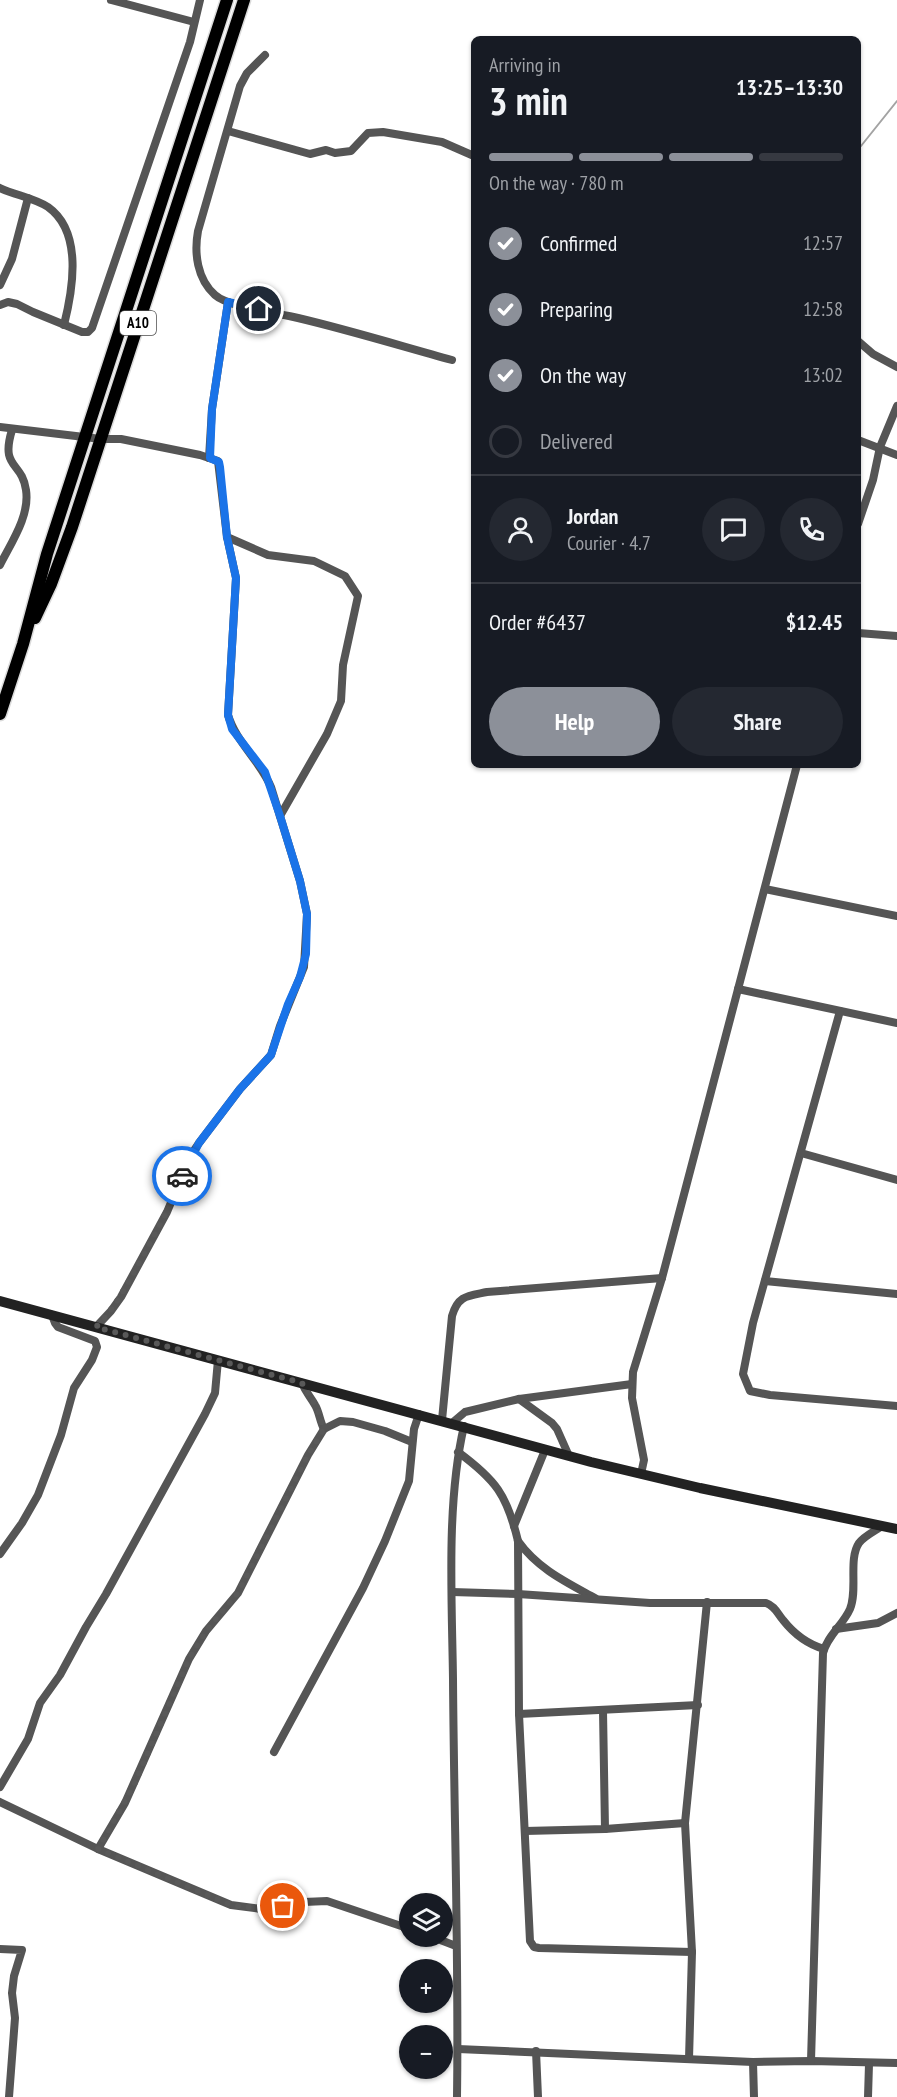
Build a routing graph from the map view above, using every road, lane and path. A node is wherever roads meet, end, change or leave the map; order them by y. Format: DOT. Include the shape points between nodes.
graph roads {
  1 [pos="111,0"];
  2 [pos="200,0"];
  3 [pos="227,0"];
  4 [pos="244,0"];
  5 [pos="194,22"];
  6 [pos="265,55"];
  7 [pos="228,131"];
  8 [pos="471,155"];
  9 [pos="0,188"];
  10 [pos="28,198"];
  11 [pos="0,285"];
  12 [pos="228,302"];
  13 [pos="0,305"];
  14 [pos="64,325"];
  15 [pos="861,344"];
  16 [pos="452,360"];
  17 [pos="897,367"];
  18 [pos="897,406"];
  19 [pos="0,427"];
  20 [pos="12,430"];
  21 [pos="85,437"];
  22 [pos="101,439"];
  23 [pos="861,441"];
  24 [pos="880,447"];
  25 [pos="897,455"];
  26 [pos="210,458"];
  27 [pos="861,515"];
  28 [pos="227,537"];
  29 [pos="0,565"];
  30 [pos="861,633"];
  31 [pos="897,636"];
  32 [pos="23,644"];
  33 [pos="0,714"];
  34 [pos="796,768"];
  35 [pos="280,816"];
  36 [pos="765,889"];
  37 [pos="897,916"];
  38 [pos="738,989"];
  39 [pos="840,1011"];
  40 [pos="897,1023"];
  41 [pos="801,1153"];
  42 [pos="897,1180"];
  43 [pos="662,1278"];
  44 [pos="765,1281"];
  45 [pos="897,1294"];
  46 [pos="0,1301"];
  47 [pos="52,1316"];
  48 [pos="96,1327"];
  49 [pos="218,1360"];
  50 [pos="302,1383"];
  51 [pos="632,1384"];
  52 [pos="519,1399"];
  53 [pos="897,1406"];
  54 [pos="419,1414"];
  55 [pos="447,1422"];
  56 [pos="464,1426"];
  57 [pos="324,1429"];
  58 [pos="412,1442"];
  59 [pos="545,1450"];
  60 [pos="458,1452"];
  61 [pos="569,1456"];
  62 [pos="641,1474"];
  63 [pos="514,1526"];
  64 [pos="882,1526"];
  65 [pos="897,1529"];
  66 [pos="518,1541"];
  67 [pos="0,1554"];
  68 [pos="452,1592"];
  69 [pos="518,1594"];
  70 [pos="600,1600"];
  71 [pos="707,1602"];
  72 [pos="897,1613"];
  73 [pos="836,1629"];
  74 [pos="824,1649"];
  75 [pos="698,1704"];
  76 [pos="603,1711"];
  77 [pos="519,1713"];
  78 [pos="274,1752"];
  79 [pos="0,1787"];
  80 [pos="0,1802"];
  81 [pos="685,1823"];
  82 [pos="605,1829"];
  83 [pos="525,1831"];
  84 [pos="98,1849"];
  85 [pos="399,1925"];
  86 [pos="453,1945"];
  87 [pos="456,1946"];
  88 [pos="0,1949"];
  89 [pos="692,1952"];
  90 [pos="458,2049"];
  91 [pos="536,2051"];
  92 [pos="689,2059"];
  93 [pos="811,2061"];
  94 [pos="753,2062"];
  95 [pos="897,2063"];
  96 [pos="869,2064"];
  97 [pos="9,2097"];
  98 [pos="457,2097"];
  99 [pos="538,2097"];
  100 [pos="754,2097"];
  101 [pos="868,2097"];
  1 -- 5 [label="street"];
  2 -- 5 [label="street"];
  3 -- 21 [label="main road, A10"];
  4 -- 22 [label="main road, A10"];
  5 -- 14 [label="street" via="93,325 85,332"];
  6 -- 7 [label="street" via="240,86"];
  7 -- 8 [label="street" via="310,154 351,151 374,131 442,142"];
  7 -- 12 [label="street" via="196,243 197,263 209,289"];
  9 -- 10 [label="street"];
  10 -- 11 [label="street" via="12,258"];
  10 -- 14 [label="street" via="51,210 69,236 72,290"];
  12 -- 16 [label="street"];
  12 -- 26 [label="street" via="212,409"];
  13 -- 14 [label="street" via="17,304"];
  15 -- 17 [label="street"];
  18 -- 24 [label="street"];
  19 -- 20 [label="street"];
  20 -- 21 [label="street"];
  20 -- 29 [label="street" via="7,450 23,481 26,497 22,519"];
  21 -- 22 [label="street"];
  21 -- 32 [label="main road, A10"];
  22 -- 26 [label="street" via="121,439"];
  22 -- 32 [label="main road, A10" via="51,584"];
  23 -- 24 [label="street"];
  24 -- 25 [label="street"];
  24 -- 27 [label="street"];
  26 -- 28 [label="street" via="219,462"];
  28 -- 35 [label="street" via="236,578 228,715 232,729 265,772"];
  28 -- 35 [label="street" via="268,555 314,561 345,576 358,596 343,665 341,701 327,734"];
  30 -- 31 [label="street"];
  32 -- 33 [label="main road, A10"];
  34 -- 36 [label="street"];
  35 -- 48 [label="street" via="307,914 306,954 300,977 271,1055 191,1155 167,1212 121,1297"];
  36 -- 37 [label="street"];
  36 -- 38 [label="street"];
  38 -- 39 [label="street"];
  38 -- 43 [label="street"];
  39 -- 40 [label="street"];
  39 -- 41 [label="street"];
  41 -- 42 [label="street"];
  41 -- 44 [label="street"];
  43 -- 51 [label="street" via="635,1359"];
  43 -- 55 [label="street" via="487,1292 463,1298 452,1316"];
  44 -- 45 [label="street"];
  44 -- 53 [label="street" via="743,1374 750,1391"];
  46 -- 47 [label="street"];
  47 -- 48 [label="street"];
  47 -- 67 [label="street" via="58,1327 95,1341 97,1347 74,1388 38,1495"];
  48 -- 49 [label="street"];
  49 -- 50 [label="street"];
  49 -- 79 [label="street" via="215,1393 206,1414 60,1675 40,1703 28,1739"];
  50 -- 54 [label="street"];
  50 -- 57 [label="street"];
  51 -- 52 [label="street"];
  51 -- 62 [label="street" via="644,1460"];
  52 -- 55 [label="street" via="465,1412"];
  52 -- 61 [label="street" via="552,1423"];
  54 -- 55 [label="street"];
  54 -- 58 [label="street"];
  55 -- 56 [label="street"];
  56 -- 59 [label="street"];
  56 -- 60 [label="street"];
  57 -- 58 [label="street" via="340,1421 353,1422"];
  57 -- 84 [label="street" via="238,1593 206,1631 189,1659 130,1794"];
  58 -- 78 [label="street" via="410,1480 385,1541"];
  59 -- 61 [label="street"];
  59 -- 63 [label="street"];
  60 -- 63 [label="street" via="484,1471 500,1490"];
  60 -- 68 [label="street"];
  61 -- 62 [label="street"];
  62 -- 64 [label="street"];
  63 -- 66 [label="street"];
  64 -- 65 [label="street"];
  64 -- 73 [label="street" via="858,1544 853,1601"];
  66 -- 69 [label="street"];
  66 -- 70 [label="street" via="547,1571"];
  68 -- 69 [label="street"];
  68 -- 87 [label="street"];
  69 -- 70 [label="street"];
  69 -- 77 [label="street"];
  70 -- 71 [label="street"];
  71 -- 74 [label="street" via="771,1604 798,1636"];
  71 -- 75 [label="street"];
  72 -- 73 [label="street" via="869,1625"];
  73 -- 74 [label="street"];
  74 -- 93 [label="street"];
  75 -- 76 [label="street"];
  75 -- 81 [label="street"];
  76 -- 77 [label="street"];
  76 -- 82 [label="street"];
  77 -- 83 [label="street"];
  80 -- 84 [label="street"];
  81 -- 82 [label="street"];
  81 -- 89 [label="street"];
  82 -- 83 [label="street"];
  83 -- 89 [label="street" via="529,1938 534,1947"];
  84 -- 85 [label="street" via="231,1905 261,1909 327,1901"];
  86 -- 87 [label="street"];
  87 -- 90 [label="street"];
  88 -- 97 [label="street" via="22,1950 12,1993 14,2029"];
  89 -- 92 [label="street"];
  90 -- 91 [label="street"];
  90 -- 98 [label="street"];
  91 -- 92 [label="street"];
  91 -- 99 [label="street"];
  92 -- 94 [label="street"];
  93 -- 94 [label="street"];
  93 -- 96 [label="street"];
  94 -- 100 [label="street"];
  95 -- 96 [label="street"];
  96 -- 101 [label="street"];
}
